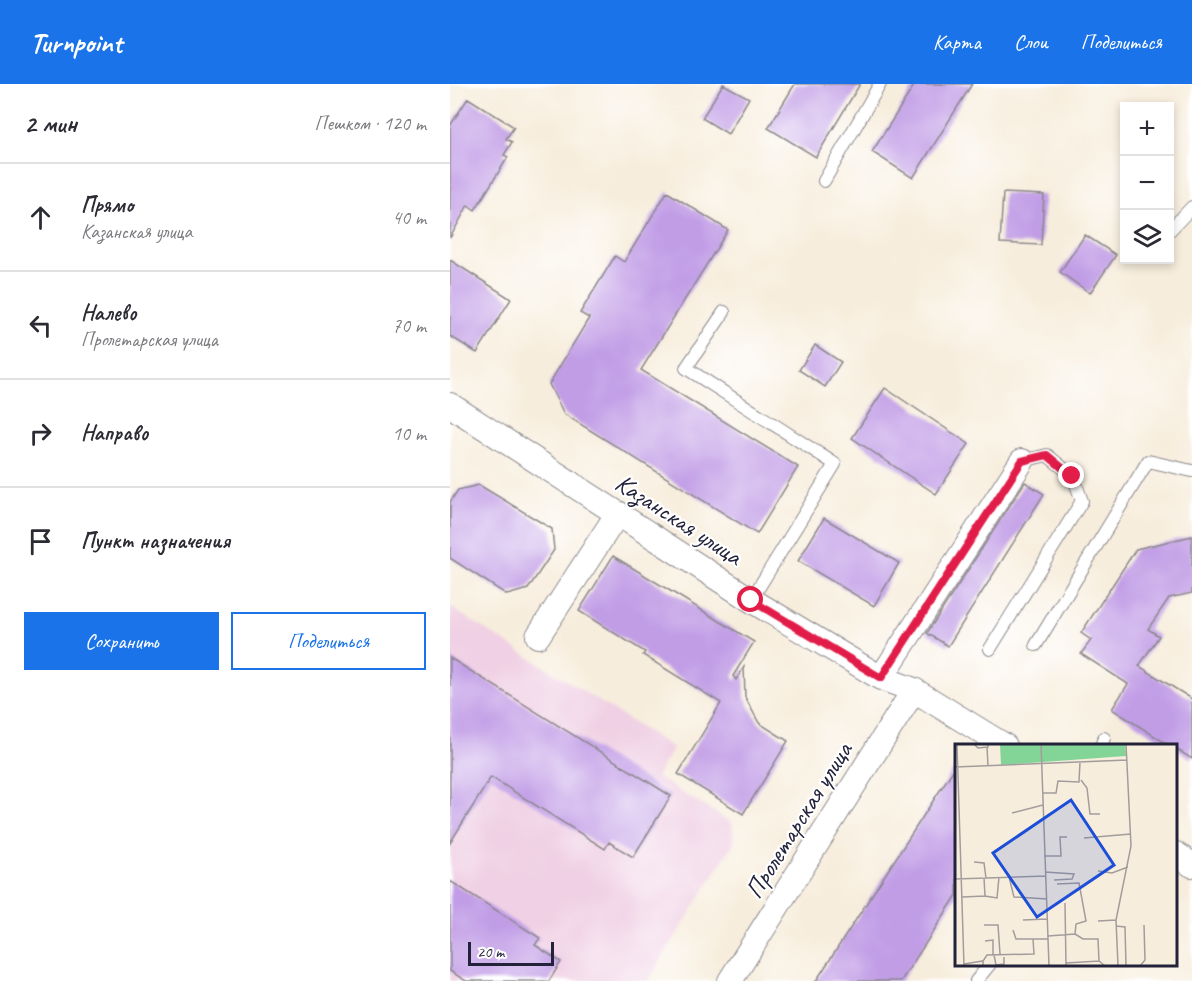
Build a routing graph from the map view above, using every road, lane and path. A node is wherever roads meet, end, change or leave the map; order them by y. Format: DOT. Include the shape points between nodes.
graph roads {
  1 [pos="880,84"];
  2 [pos="824,180"];
  3 [pos="1192,207"];
  4 [pos="1174,226"];
  5 [pos="724,312"];
  6 [pos="450,405"];
  7 [pos="1022,461"];
  8 [pos="1192,471"];
  9 [pos="618,513"];
  10 [pos="751,600"];
  11 [pos="538,636"];
  12 [pos="1036,645"];
  13 [pos="990,649"];
  14 [pos="881,678"];
  15 [pos="914,690"];
  16 [pos="1002,744"];
  17 [pos="1177,855"];
  18 [pos="1192,864"];
  19 [pos="988,966"];
  20 [pos="730,981"];
  21 [pos="976,981"];
  1 -- 2 [label="lane"];
  3 -- 4 [label="lane"];
  5 -- 10 [label="lane" via="686,368 835,464"];
  6 -- 9 [label="street, Казанская улица"];
  7 -- 13 [label="lane" via="1047,455 1072,476 1082,501"];
  7 -- 14 [label="street"];
  8 -- 12 [label="lane" via="1148,461"];
  9 -- 10 [label="street, Казанская улица"];
  9 -- 11 [label="street"];
  10 -- 14 [label="street, Казанская улица"];
  14 -- 15 [label="street, Казанская улица"];
  15 -- 16 [label="street, Казанская улица"];
  15 -- 20 [label="street, Пролетарская улица"];
  17 -- 18 [label="street"];
  19 -- 21 [label="lane"];
}
